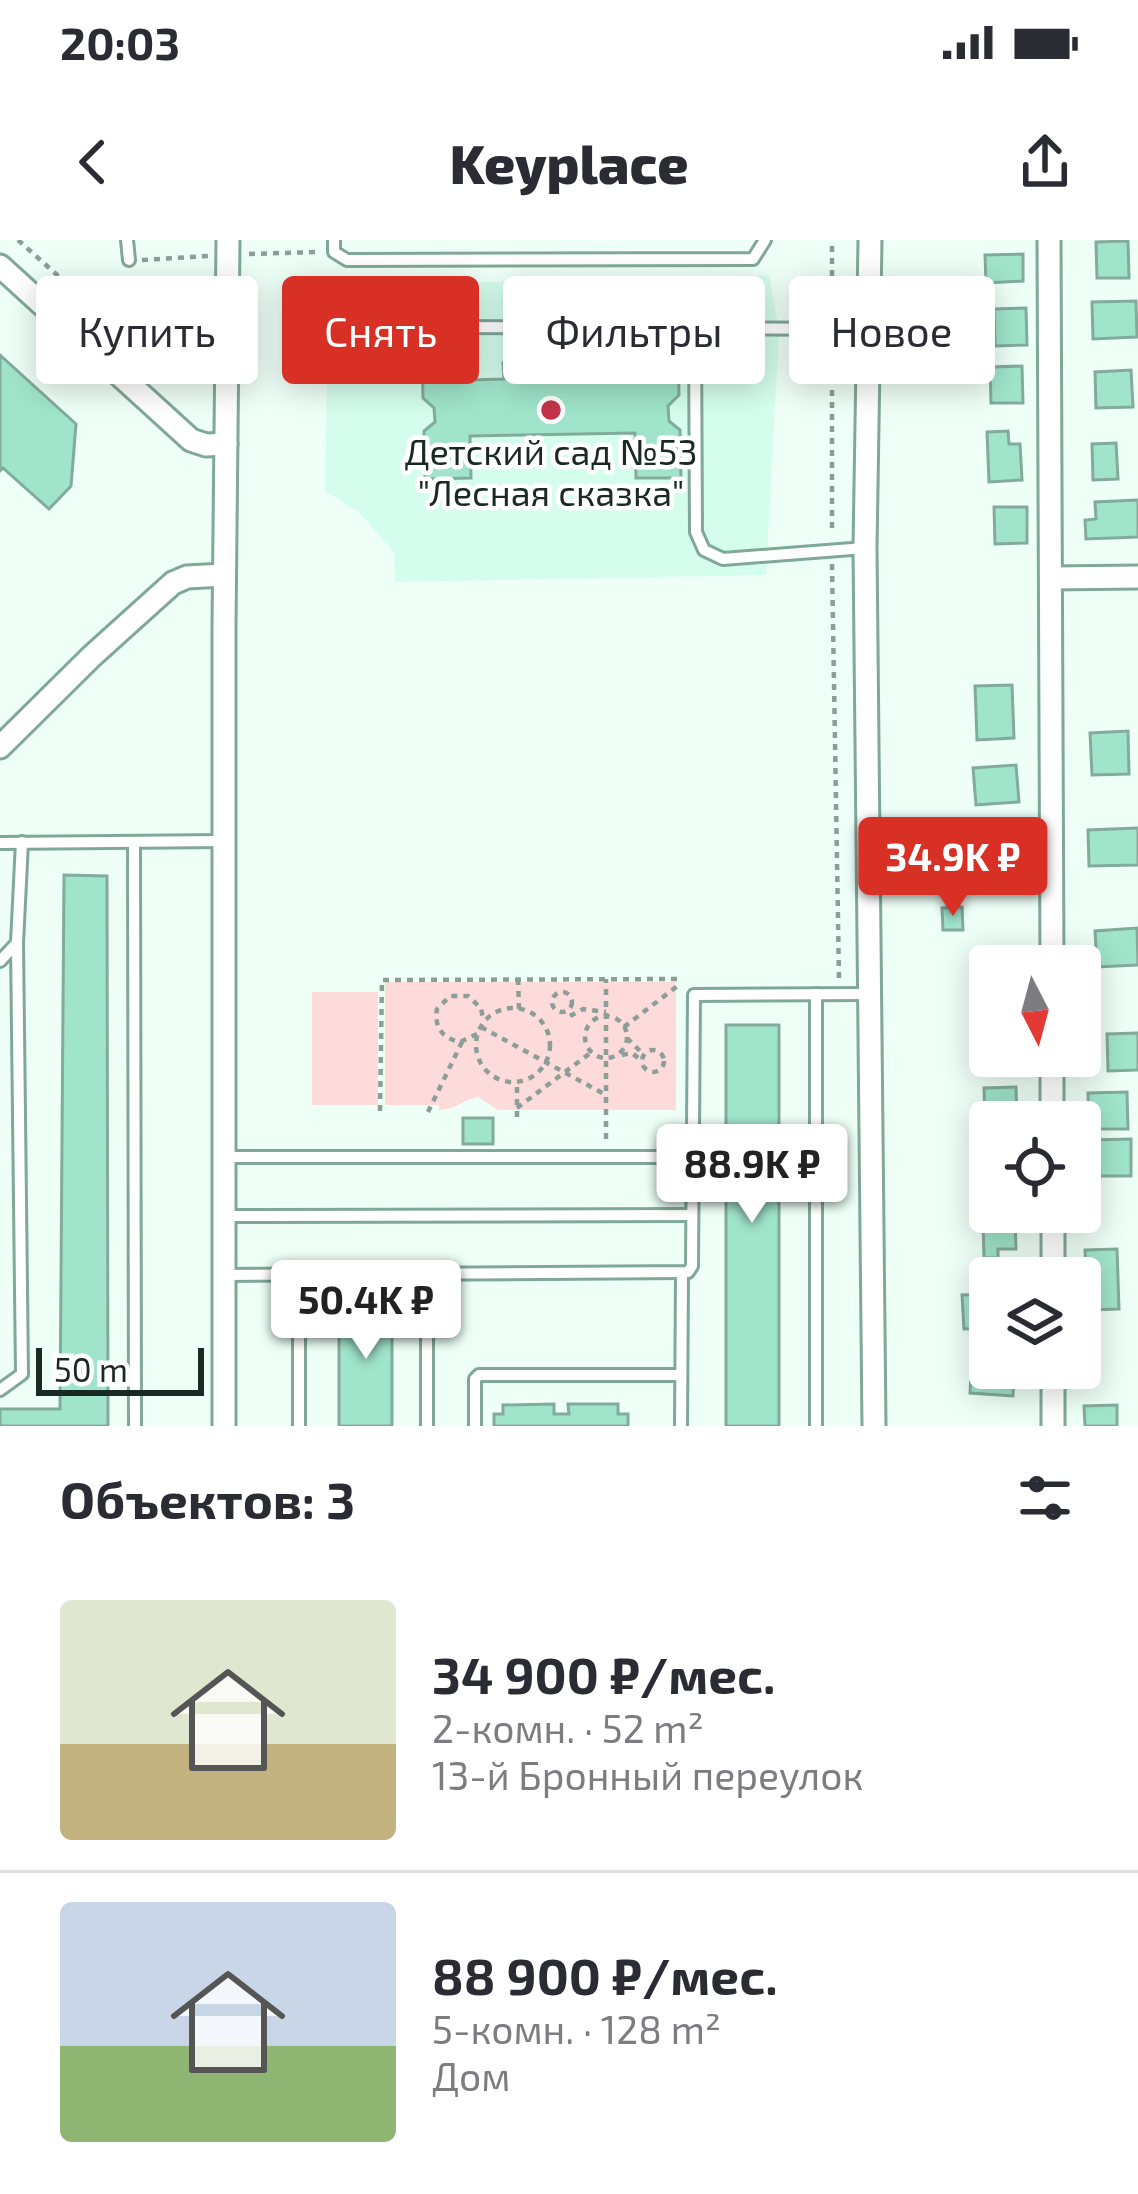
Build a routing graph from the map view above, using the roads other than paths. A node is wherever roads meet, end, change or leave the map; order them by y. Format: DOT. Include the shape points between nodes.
graph roads {
  1 [pos="128,240"];
  2 [pos="228,240"];
  3 [pos="334,240"];
  4 [pos="380,240"];
  5 [pos="765,240"];
  6 [pos="870,240"];
  7 [pos="1049,240"];
  8 [pos="380,259"];
  9 [pos="128,260"];
  10 [pos="0,266"];
  11 [pos="869,276"];
  12 [pos="695,384"];
  13 [pos="867,384"];
  14 [pos="226,444"];
  15 [pos="865,548"];
  16 [pos="224,575"];
  17 [pos="1138,577"];
  18 [pos="1051,578"];
  19 [pos="0,747"];
  20 [pos="224,841"];
  21 [pos="22,842"];
  22 [pos="134,842"];
  23 [pos="0,843"];
  24 [pos="17,944"];
  25 [pos="1052,945"];
  26 [pos="0,961"];
  27 [pos="816,994"];
  28 [pos="869,994"];
  29 [pos="224,1157"];
  30 [pos="692,1157"];
  31 [pos="692,1215"];
  32 [pos="224,1216"];
  33 [pos="224,1275"];
  34 [pos="299,1275"];
  35 [pos="427,1275"];
  36 [pos="682,1275"];
  37 [pos="682,1375"];
  38 [pos="1053,1389"];
  39 [pos="0,1390"];
  40 [pos="136,1426"];
  41 [pos="224,1426"];
  42 [pos="299,1426"];
  43 [pos="427,1426"];
  44 [pos="475,1426"];
  45 [pos="682,1426"];
  46 [pos="816,1426"];
  47 [pos="874,1426"];
  48 [pos="1053,1426"];
  1 -- 9 [label="lane"];
  2 -- 14 [label="street"];
  3 -- 8 [label="lane" via="334,252 346,260"];
  4 -- 8 [label="lane"];
  5 -- 8 [label="lane" via="753,260"];
  6 -- 11 [label="street"];
  7 -- 18 [label="street"];
  10 -- 14 [label="street" via="191,440"];
  12 -- 15 [label="lane" via="696,532 704,550 723,559"];
  13 -- 15 [label="street"];
  14 -- 16 [label="street"];
  15 -- 28 [label="street"];
  16 -- 19 [label="street" via="173,583"];
  16 -- 20 [label="street"];
  17 -- 18 [label="street"];
  18 -- 25 [label="street"];
  20 -- 22 [label="lane"];
  20 -- 29 [label="street"];
  21 -- 22 [label="lane"];
  21 -- 23 [label="lane"];
  21 -- 24 [label="lane"];
  22 -- 40 [label="lane"];
  24 -- 26 [label="lane"];
  24 -- 39 [label="lane" via="22,1374"];
  27 -- 28 [label="lane"];
  27 -- 30 [label="lane" via="694,995"];
  27 -- 46 [label="lane"];
  28 -- 47 [label="street"];
  29 -- 30 [label="lane"];
  29 -- 32 [label="street"];
  30 -- 31 [label="lane"];
  31 -- 32 [label="lane"];
  31 -- 36 [label="lane" via="692,1266"];
  32 -- 33 [label="street"];
  33 -- 34 [label="lane"];
  33 -- 41 [label="street"];
  34 -- 35 [label="lane"];
  34 -- 42 [label="lane"];
  35 -- 36 [label="lane"];
  35 -- 43 [label="lane"];
  36 -- 37 [label="lane"];
  37 -- 44 [label="lane" via="478,1375"];
  37 -- 45 [label="lane"];
  38 -- 48 [label="street"];
}
